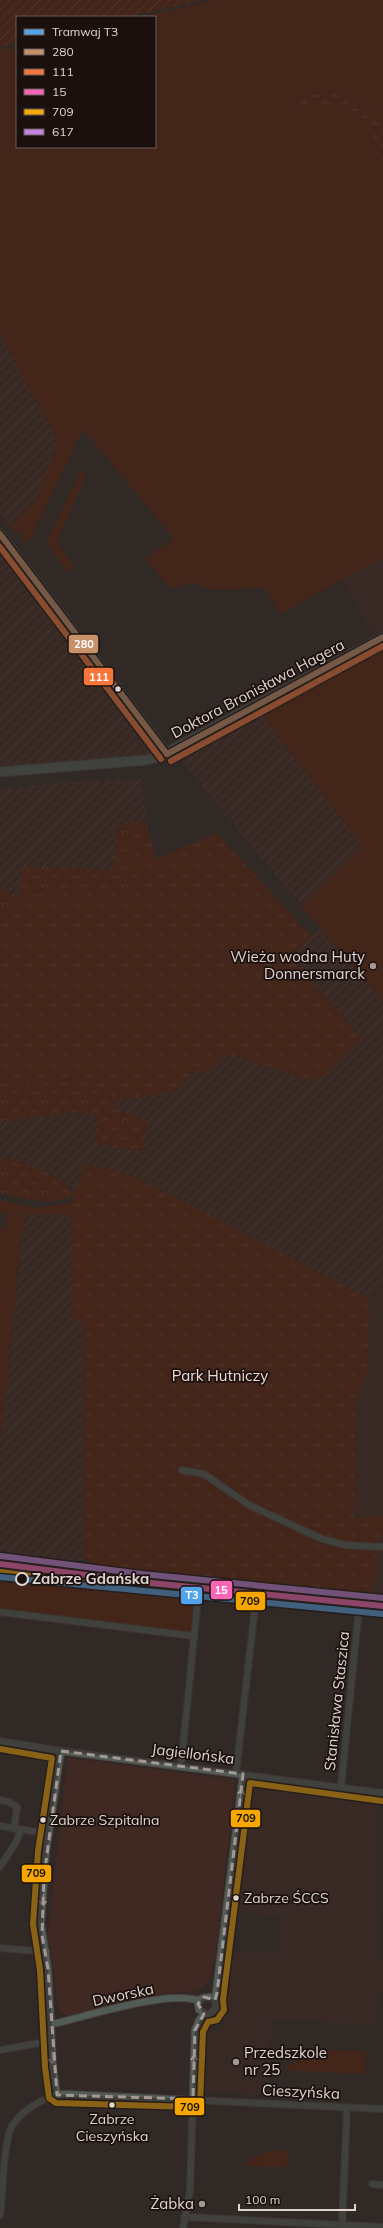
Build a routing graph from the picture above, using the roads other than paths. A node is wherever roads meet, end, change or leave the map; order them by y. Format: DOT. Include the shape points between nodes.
graph roads {
  1 [pos="0,534"];
  2 [pos="383,637"];
  3 [pos="167,754"];
  4 [pos="0,772"];
  5 [pos="182,1470"];
  6 [pos="383,1547"];
  7 [pos="0,1564"];
  8 [pos="199,1588"];
  9 [pos="383,1606"];
  10 [pos="255,1607"];
  11 [pos="0,1612"];
  12 [pos="358,1618"];
  13 [pos="193,1636"];
  14 [pos="0,1741"];
  15 [pos="61,1751"];
  16 [pos="181,1766"];
  17 [pos="236,1773"];
  18 [pos="243,1774"];
  19 [pos="341,1787"];
  20 [pos="383,1793"];
  21 [pos="0,1800"];
  22 [pos="0,1826"];
  23 [pos="14,1829"];
  24 [pos="21,1830"];
  25 [pos="49,1834"];
  26 [pos="0,1867"];
  27 [pos="0,1948"];
  28 [pos="46,1952"];
  29 [pos="215,2000"];
  30 [pos="200,2001"];
  31 [pos="204,2014"];
  32 [pos="52,2024"];
  33 [pos="51,2041"];
  34 [pos="0,2050"];
  35 [pos="57,2095"];
  36 [pos="193,2100"];
  37 [pos="347,2108"];
  38 [pos="383,2109"];
  39 [pos="372,2184"];
  40 [pos="383,2185"];
  41 [pos="0,2215"];
  42 [pos="184,2217"];
  43 [pos="342,2226"];
  44 [pos="383,2227"];
  45 [pos="183,2228"];
  1 -- 3 [label="street"];
  2 -- 3 [label="street, Doktora Bronisława Hagera"];
  3 -- 4 [label="street, Doktora Bronisława Hagera" via="147,760"];
  5 -- 6 [label="street" via="204,1474 249,1505 322,1539 345,1545"];
  7 -- 8 [label="street"];
  8 -- 9 [label="street"];
  8 -- 13 [label="street"];
  10 -- 17 [label="street"];
  11 -- 13 [label="street"];
  12 -- 19 [label="street, Stanisława Staszica"];
  13 -- 16 [label="street"];
  14 -- 15 [label="street, Jagiellońska"];
  15 -- 16 [label="street, Jagiellońska"];
  15 -- 25 [label="street"];
  16 -- 17 [label="street, Jagiellońska"];
  17 -- 18 [label="street, Jagiellońska"];
  18 -- 19 [label="street, Jagiellońska"];
  29 -- 18 [label="street, one-way"];
  19 -- 20 [label="street, Jagiellońska"];
  21 -- 23 [label="street" via="17,1807"];
  22 -- 23 [label="street"];
  23 -- 24 [label="street"];
  24 -- 25 [label="street"];
  24 -- 26 [label="street"];
  25 -- 28 [label="street, one-way" via="41,1924"];
  27 -- 28 [label="street"];
  28 -- 32 [label="street"];
  29 -- 30 [label="street" via="207,1996"];
  29 -- 31 [label="street" via="215,2011 208,2015"];
  30 -- 31 [label="street" via="200,2010"];
  30 -- 32 [label="street, Dworska" via="152,2001"];
  36 -- 31 [label="street, one-way" via="195,2030"];
  32 -- 33 [label="street"];
  33 -- 34 [label="street"];
  33 -- 35 [label="street, one-way"];
  35 -- 36 [label="street, Cieszyńska"];
  35 -- 41 [label="street" via="44,2099 18,2118 12,2126"];
  36 -- 37 [label="street, Cieszyńska"];
  36 -- 42 [label="street" via="190,2191"];
  37 -- 38 [label="street, Cieszyńska"];
  37 -- 43 [label="street"];
  39 -- 40 [label="street"];
  42 -- 43 [label="street"];
  42 -- 45 [label="street"];
  43 -- 44 [label="street"];
}
